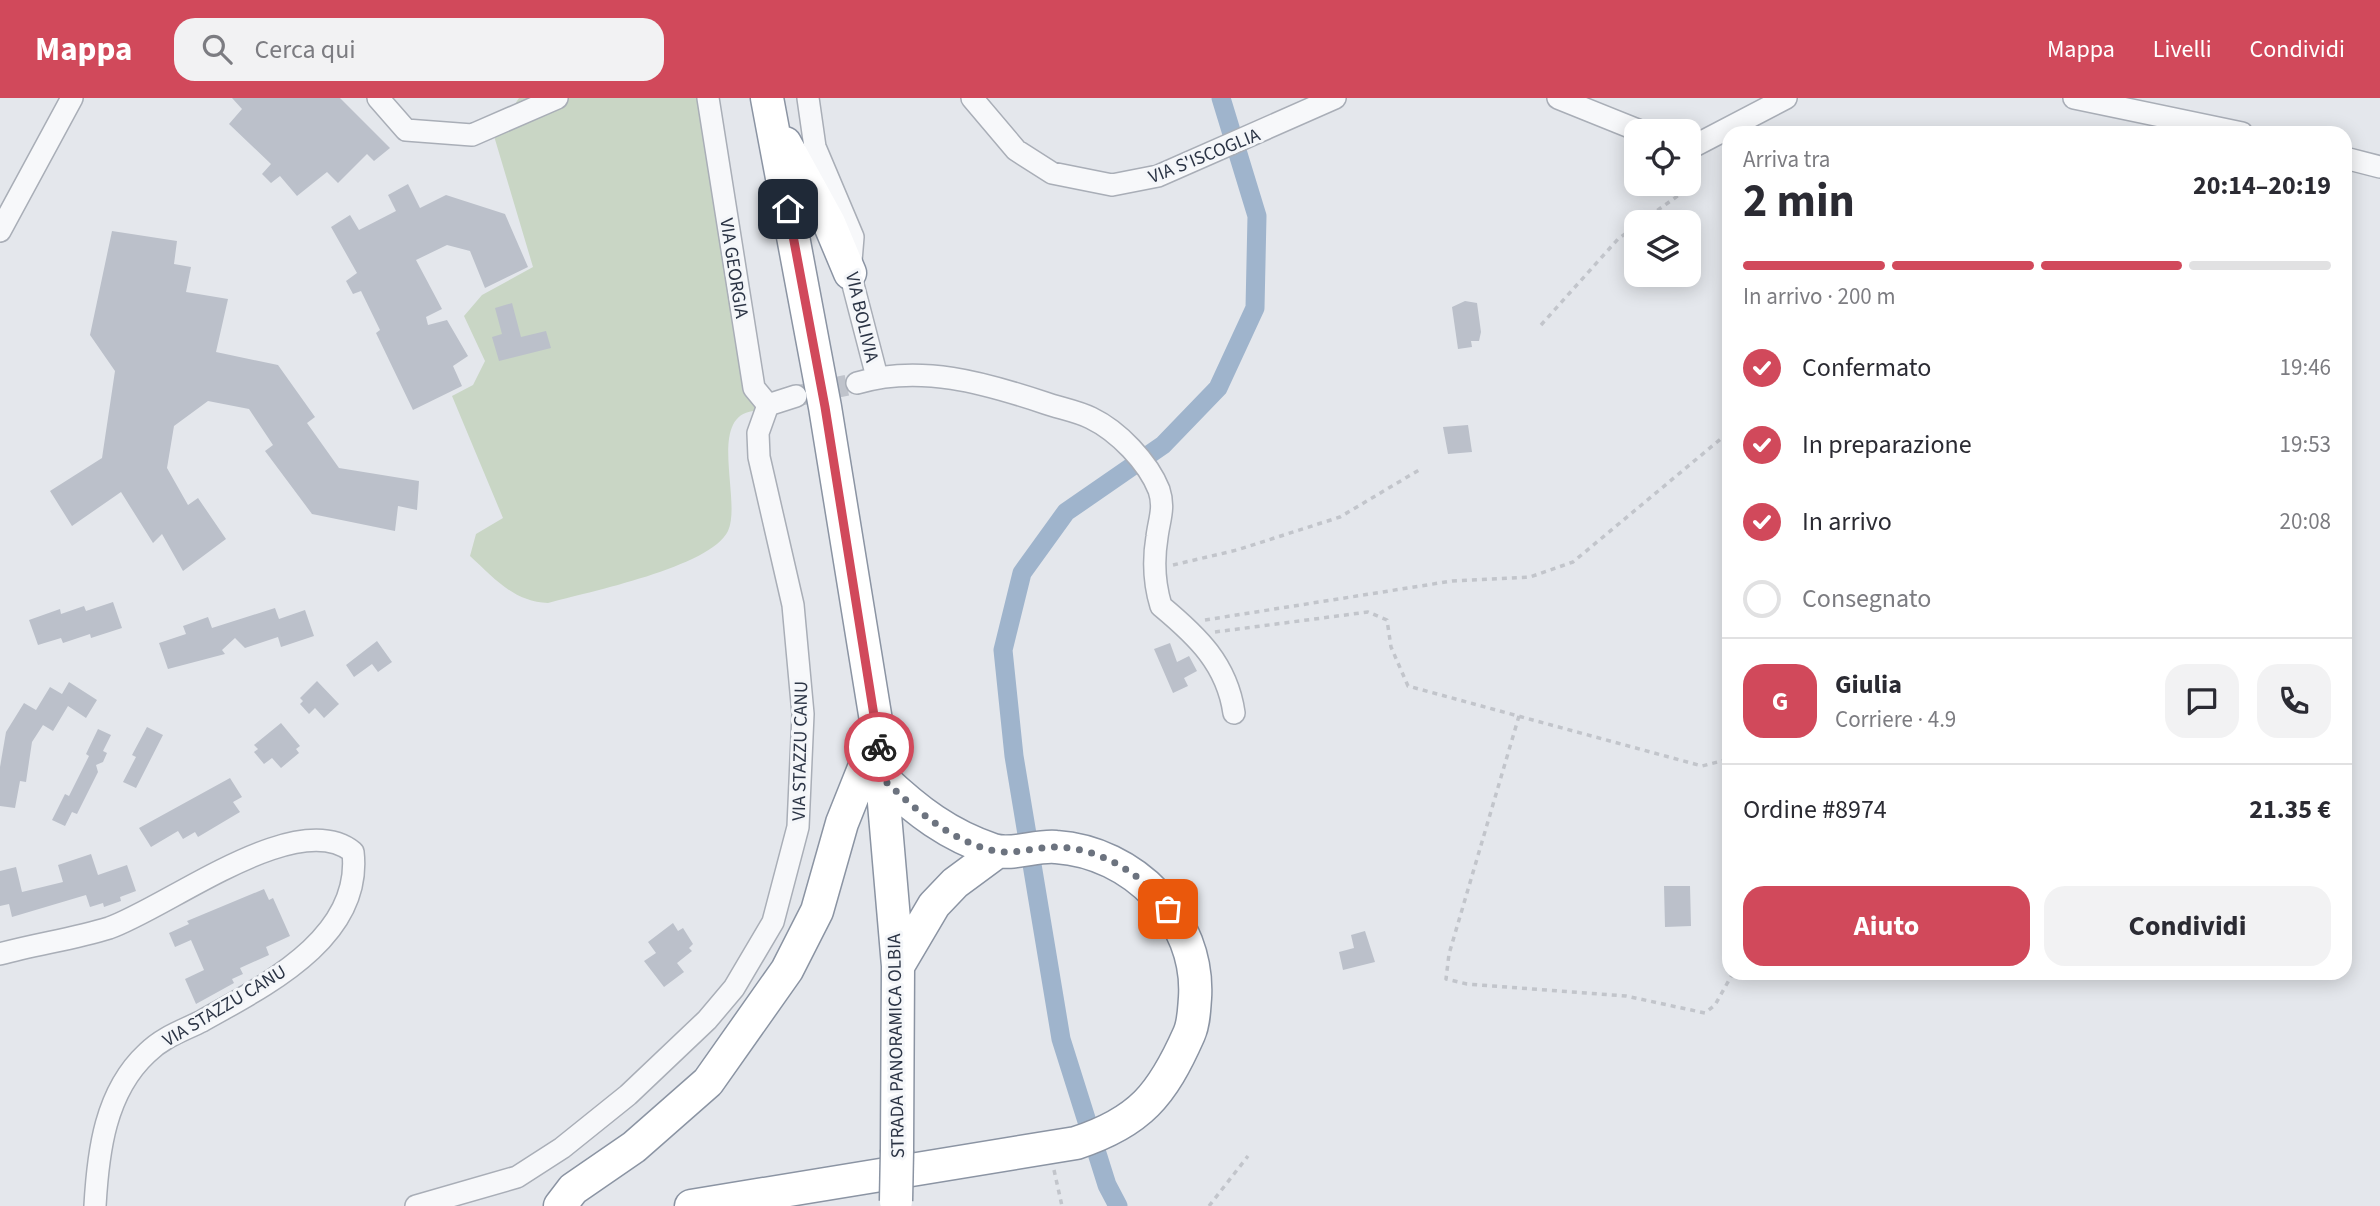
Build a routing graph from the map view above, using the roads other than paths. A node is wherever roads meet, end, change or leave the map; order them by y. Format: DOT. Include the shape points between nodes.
graph roads {
  1 [pos="72,98"];
  2 [pos="378,98"];
  3 [pos="557,98"];
  4 [pos="708,98"];
  5 [pos="808,98"];
  6 [pos="972,98"];
  7 [pos="1335,98"];
  8 [pos="1558,98"];
  9 [pos="1786,98"];
  10 [pos="2074,98"];
  11 [pos="769,107"];
  12 [pos="1624,125"];
  13 [pos="1732,126"];
  14 [pos="2208,126"];
  15 [pos="1722,131"];
  16 [pos="1701,142"];
  17 [pos="2352,160"];
  18 [pos="2380,167"];
  19 [pos="0,231"];
  20 [pos="850,273"];
  21 [pos="796,396"];
  22 [pos="768,405"];
  23 [pos="1234,713"];
  24 [pos="878,733"];
  25 [pos="883,779"];
  26 [pos="1006,851"];
  27 [pos="0,954"];
  28 [pos="898,966"];
  29 [pos="896,1203"];
  30 [pos="94,1206"];
  31 [pos="416,1206"];
  32 [pos="560,1206"];
  33 [pos="691,1206"];
  1 -- 19 [label="street"];
  2 -- 3 [label="street" via="406,130 472,135"];
  4 -- 22 [label="street, VIA GEORGIA" via="754,388"];
  5 -- 20 [label="street, VIA BOLIVIA" via="816,147 853,237"];
  6 -- 7 [label="street, VIA S'ISCOGLIA" via="1016,150 1052,173 1112,185 1158,176"];
  8 -- 12 [label="street"];
  9 -- 13 [label="street"];
  10 -- 14 [label="street"];
  11 -- 20 [label="highway"];
  11 -- 24 [label="highway, STRADA PANORAMICA OLBIA" via="825,407"];
  15 -- 16 [label="street"];
  17 -- 18 [label="street"];
  20 -- 23 [label="street, VIA BOLIVIA" via="867,380 921,375 961,379 1091,418 1128,445 1159,491 1163,513 1154,569 1161,606 1189,629 1229,684"];
  21 -- 22 [label="street"];
  22 -- 31 [label="street, VIA STAZZU CANU" via="758,433 760,457 793,606 803,714 798,827 774,922 734,988 707,1020 628,1095 562,1148 517,1177"];
  24 -- 25 [label="highway, STRADA PANORAMICA OLBIA"];
  24 -- 32 [label="highway" via="842,822 817,911 787,970 708,1082 634,1147 573,1189"];
  25 -- 26 [label="highway" via="927,818 955,835"];
  25 -- 28 [label="highway, STRADA PANORAMICA OLBIA"];
  26 -- 28 [label="highway" via="956,883 934,905"];
  26 -- 33 [label="highway" via="1056,847 1112,860 1153,889 1182,930 1196,978 1192,1028 1172,1074 1141,1111 1112,1131 1063,1146"];
  27 -- 30 [label="street, VIA STAZZU CANU" via="110,928 280,844 321,840 343,844 353,852 355,870 346,900 318,943 251,994 172,1034 133,1069 117,1093 105,1128"];
  28 -- 29 [label="highway, STRADA PANORAMICA OLBIA, bridge"];
}
